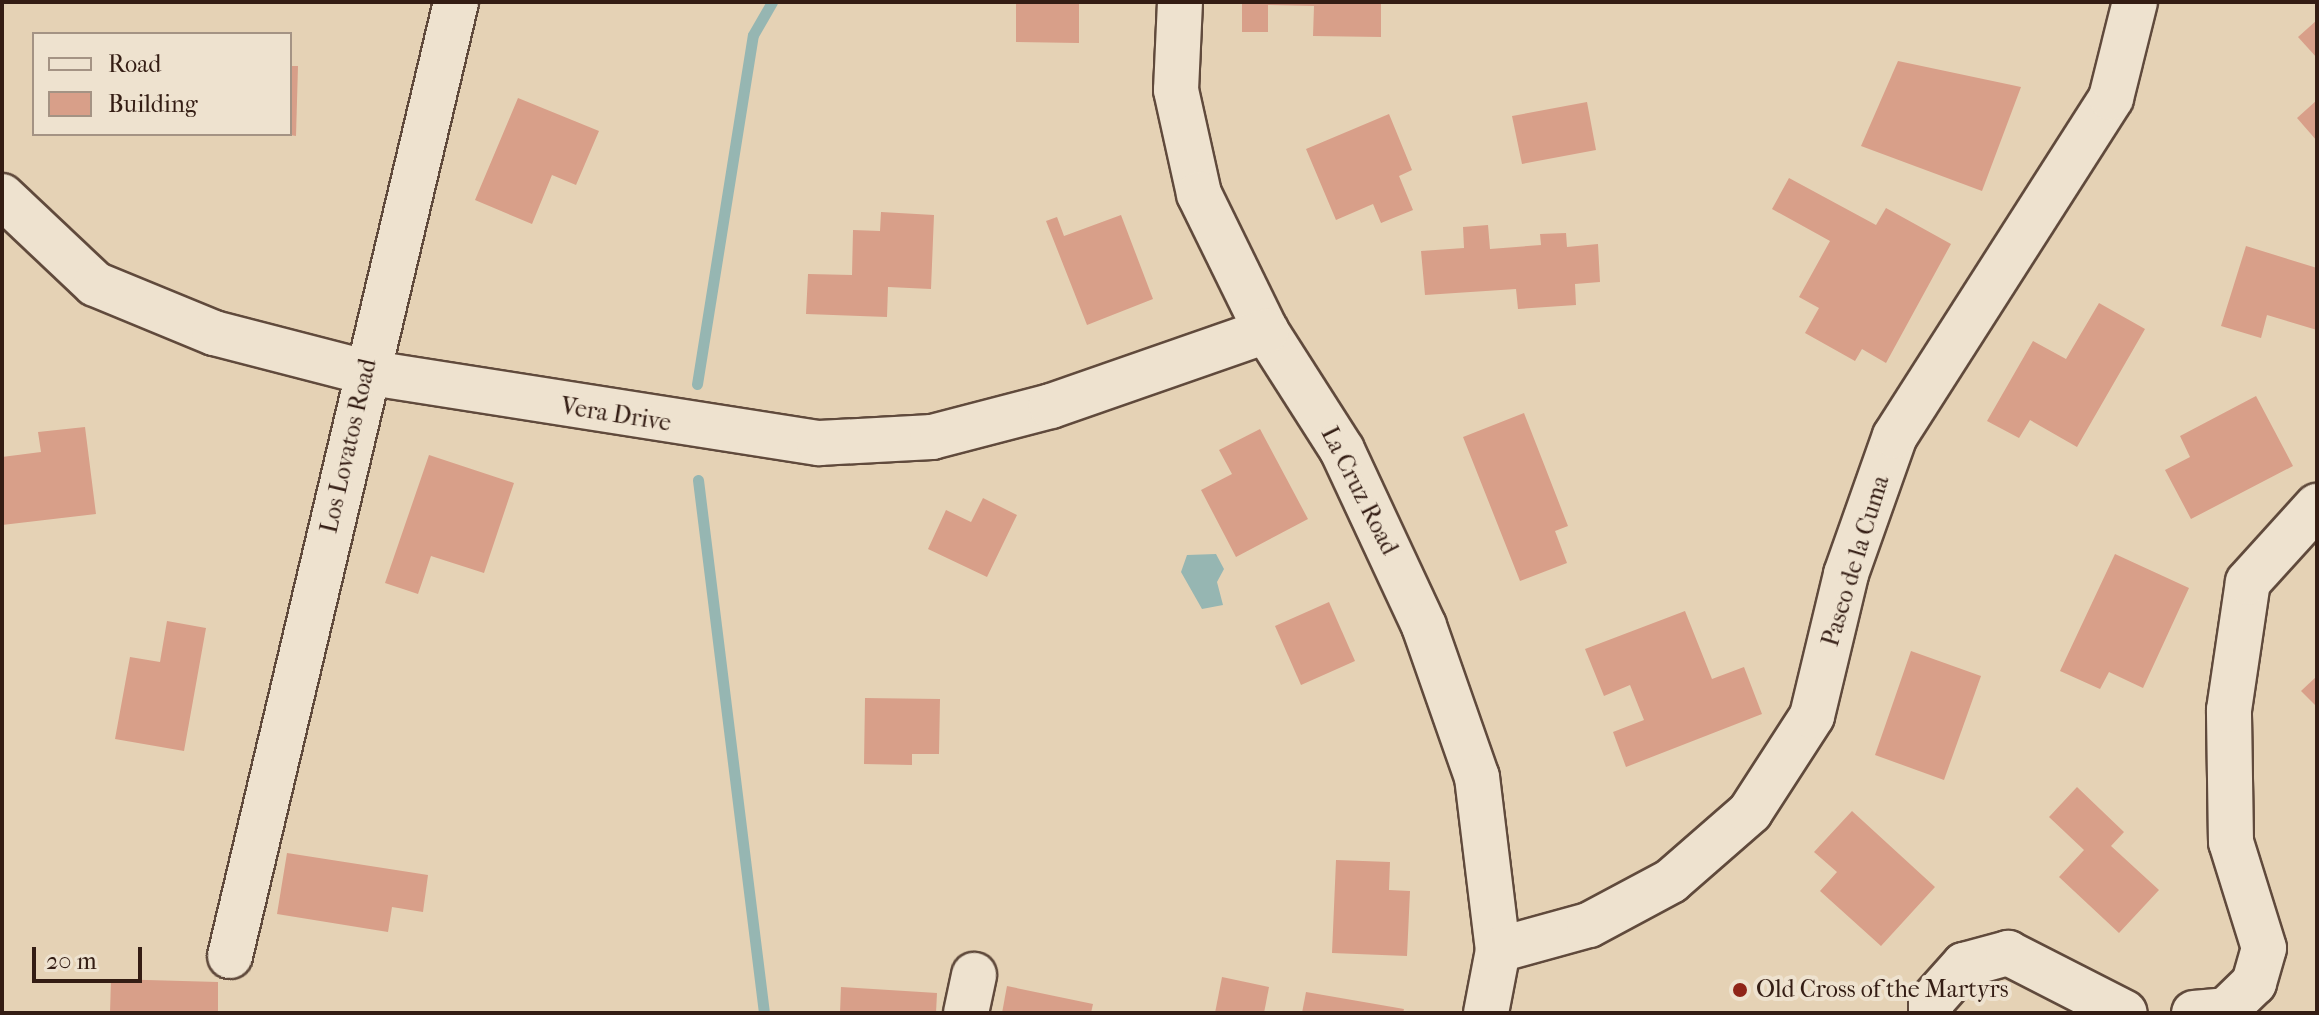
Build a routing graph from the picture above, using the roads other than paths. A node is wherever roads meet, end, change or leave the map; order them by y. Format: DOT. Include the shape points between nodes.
graph roads {
  1 [pos="456,2"];
  2 [pos="1180,2"];
  3 [pos="2135,2"];
  4 [pos="2,196"];
  5 [pos="1266,331"];
  6 [pos="365,372"];
  7 [pos="2317,506"];
  8 [pos="1498,950"];
  9 [pos="230,956"];
  10 [pos="1486,1013"];
  11 [pos="1931,1013"];
  12 [pos="2125,1013"];
  13 [pos="2194,1013"];
  1 -- 6 [label="street, Los Lovatos Road"];
  2 -- 5 [label="street, La Cruz Road" via="1176,90 1199,194"];
  3 -- 8 [label="street, Paseo de la Cuma" via="2111,98 1895,436 1846,574 1812,716 1750,812 1671,881 1589,925"];
  4 -- 6 [label="street, Vera Drive" via="64,261 129,301 214,333"];
  5 -- 6 [label="street, Vera Drive" via="1051,406 932,437 819,443"];
  5 -- 8 [label="street, La Cruz Road" via="1342,450 1424,626 1477,777"];
  6 -- 9 [label="street, Los Lovatos Road"];
  7 -- 13 [label="street" via="2248,582 2229,710 2231,842 2264,948 2254,983 2226,1010"];
  8 -- 10 [label="street"];
  11 -- 12 [label="street" via="1931,1002 1964,965 2008,953"];
}
